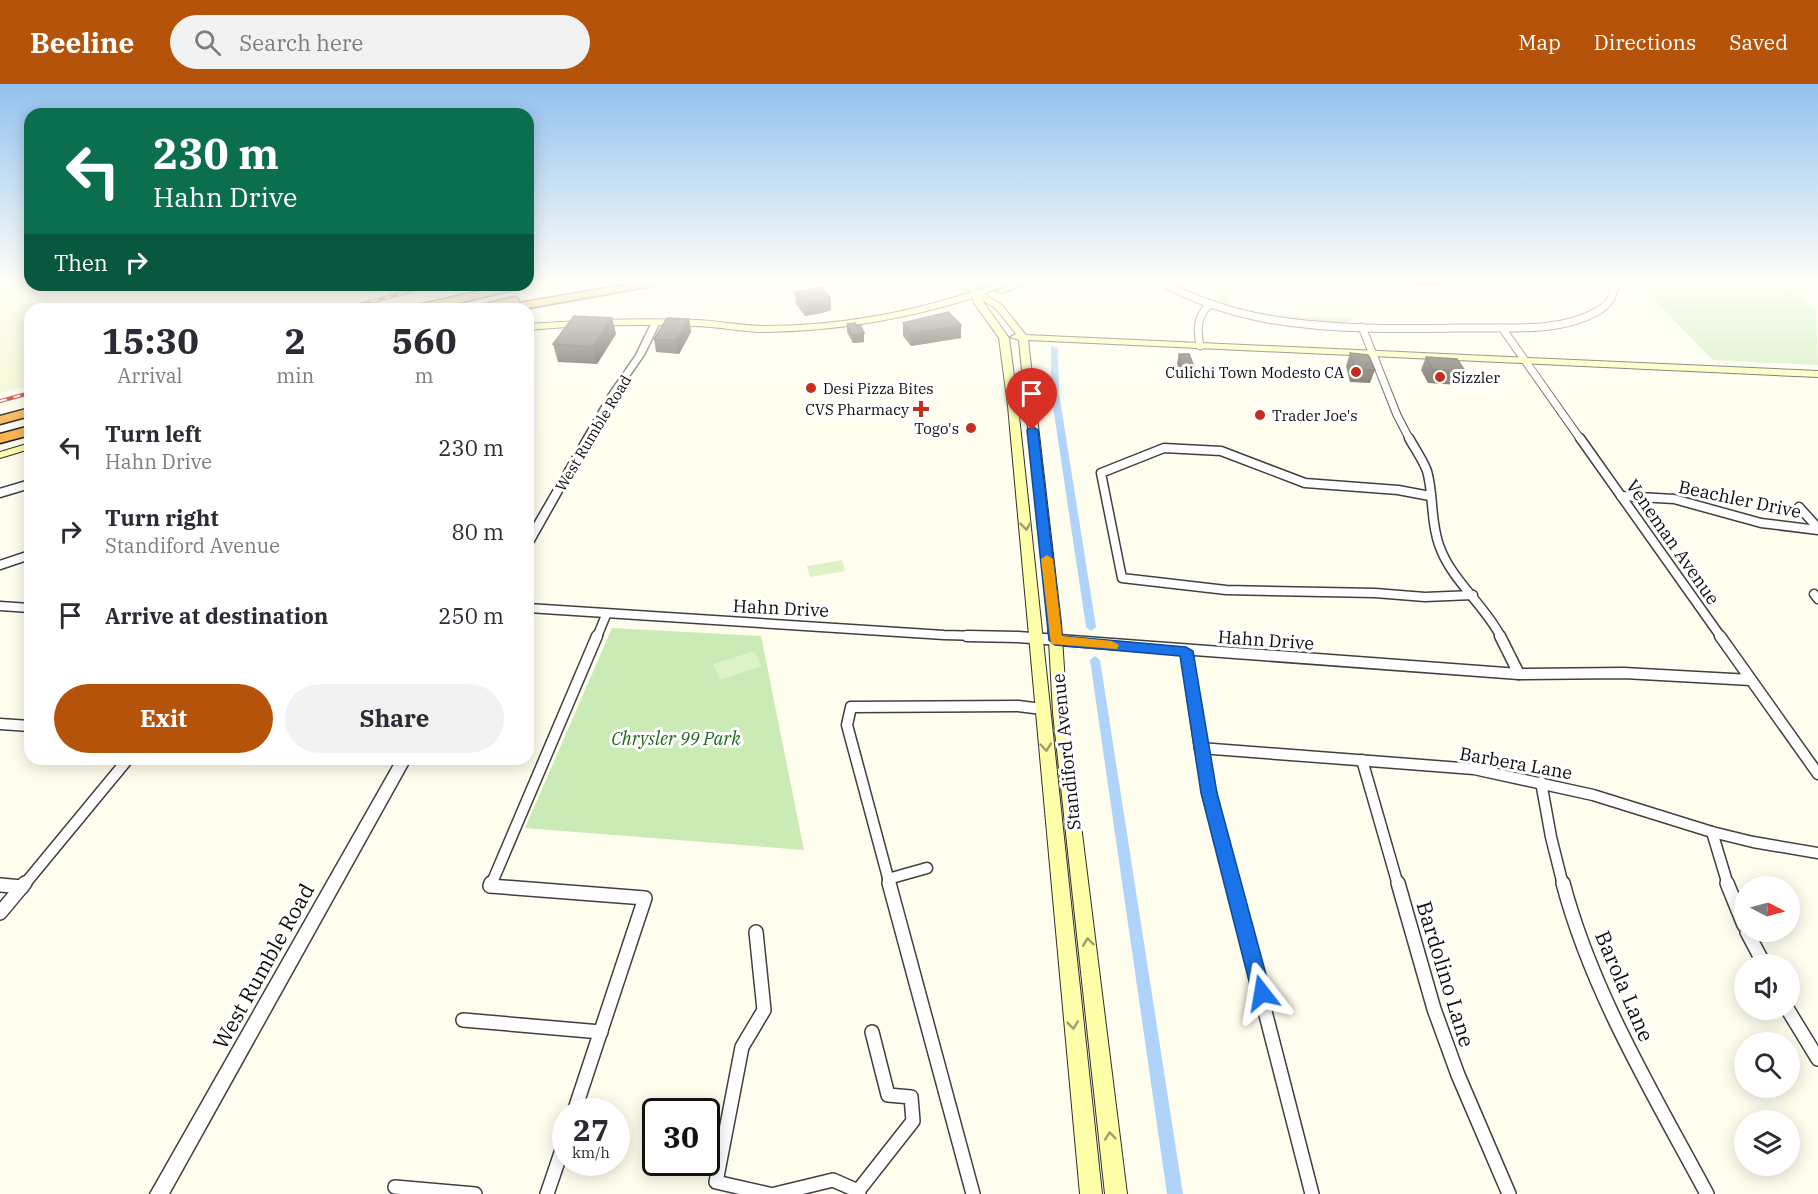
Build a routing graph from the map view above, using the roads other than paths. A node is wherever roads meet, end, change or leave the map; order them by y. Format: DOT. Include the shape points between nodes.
graph roads {
  1 [pos="650,334"];
  2 [pos="1001,334"];
  3 [pos="1020,334"];
  4 [pos="1024,334"];
  5 [pos="1198,334"];
  6 [pos="1365,334"];
  7 [pos="1506,334"];
  8 [pos="1023,337"];
  9 [pos="1004,338"];
  10 [pos="1062,339"];
  11 [pos="1200,346"];
  12 [pos="1374,354"];
  13 [pos="1026,359"];
  14 [pos="1525,361"];
  15 [pos="1818,374"];
  16 [pos="24,414"];
  17 [pos="0,420"];
  18 [pos="24,432"];
  19 [pos="0,439"];
  20 [pos="24,448"];
  21 [pos="0,455"];
  22 [pos="24,486"];
  23 [pos="0,493"];
  24 [pos="1430,496"];
  25 [pos="1621,496"];
  26 [pos="1799,507"];
  27 [pos="1818,529"];
  28 [pos="534,531"];
  29 [pos="24,557"];
  30 [pos="0,565"];
  31 [pos="1473,595"];
  32 [pos="0,606"];
  33 [pos="24,608"];
  34 [pos="534,609"];
  35 [pos="606,615"];
  36 [pos="1047,639"];
  37 [pos="1186,651"];
  38 [pos="1519,674"];
  39 [pos="1751,680"];
  40 [pos="1042,709"];
  41 [pos="0,724"];
  42 [pos="24,726"];
  43 [pos="1200,748"];
  44 [pos="1362,760"];
  45 [pos="123,765"];
  46 [pos="401,765"];
  47 [pos="1818,774"];
  48 [pos="1541,782"];
  49 [pos="1712,832"];
  50 [pos="1818,853"];
  51 [pos="927,868"];
  52 [pos="888,879"];
  53 [pos="0,885"];
  54 [pos="22,887"];
  55 [pos="1734,900"];
  56 [pos="0,913"];
  57 [pos="756,932"];
  58 [pos="463,1020"];
  59 [pos="1794,1020"];
  60 [pos="601,1032"];
  61 [pos="872,1032"];
  62 [pos="1818,1059"];
  63 [pos="579,1098"];
  64 [pos="553,1176"];
  65 [pos="395,1186"];
  66 [pos="859,1192"];
  67 [pos="159,1194"];
  68 [pos="476,1194"];
  69 [pos="547,1194"];
  70 [pos="769,1194"];
  71 [pos="775,1194"];
  72 [pos="973,1194"];
  73 [pos="1091,1194"];
  74 [pos="1116,1194"];
  75 [pos="1312,1194"];
  76 [pos="1509,1194"];
  77 [pos="1707,1194"];
  1 -- 28 [label="street, West Rumble Road"];
  2 -- 9 [label="main road, Standiford Avenue"];
  3 -- 8 [label="main road"];
  4 -- 8 [label="main road, Standiford Avenue"];
  5 -- 11 [label="street"];
  6 -- 12 [label="street"];
  7 -- 14 [label="street, Veneman Avenue"];
  8 -- 9 [label="main road"];
  8 -- 10 [label="main road"];
  8 -- 13 [label="main road, Standiford Avenue"];
  9 -- 36 [label="main road, Standiford Avenue, one-way"];
  10 -- 11 [label="main road"];
  10 -- 13 [label="main road" via="1040,345"];
  11 -- 12 [label="main road"];
  12 -- 14 [label="main road"];
  12 -- 24 [label="street" via="1397,415 1426,469"];
  13 -- 36 [label="main road, Standiford Avenue"];
  14 -- 15 [label="main road"];
  14 -- 25 [label="street, Veneman Avenue"];
  16 -- 17 [label="highway"];
  18 -- 19 [label="highway"];
  20 -- 21 [label="main road"];
  22 -- 23 [label="street"];
  24 -- 31 [label="street" via="1434,536 1445,559"];
  24 -- 31 [label="street" via="1305,483 1221,451 1164,448 1101,473 1122,578 1226,590"];
  25 -- 27 [label="street, Beachler Drive" via="1674,499 1761,523"];
  25 -- 39 [label="street, Veneman Avenue"];
  26 -- 27 [label="street"];
  29 -- 30 [label="street"];
  31 -- 38 [label="street" via="1493,622"];
  32 -- 33 [label="street"];
  34 -- 35 [label="street, Hahn Drive"];
  35 -- 36 [label="street, Hahn Drive"];
  35 -- 60 [label="street" via="490,886 645,898"];
  36 -- 37 [label="street, Hahn Drive"];
  36 -- 40 [label="main road, Standiford Avenue"];
  74 -- 36 [label="main road, Standiford Avenue, one-way" via="1060,713"];
  37 -- 38 [label="street, Hahn Drive"];
  37 -- 43 [label="street"];
  38 -- 39 [label="street, Hahn Drive" via="1624,673"];
  39 -- 47 [label="street, Veneman Avenue"];
  40 -- 52 [label="street" via="851,707 847,724"];
  40 -- 73 [label="main road, Standiford Avenue, one-way"];
  41 -- 42 [label="street"];
  43 -- 44 [label="street, Barbera Lane"];
  43 -- 75 [label="street"];
  44 -- 48 [label="street, Barbera Lane" via="1474,769"];
  44 -- 76 [label="street, Bardolino Lane" via="1434,1009"];
  45 -- 54 [label="street"];
  46 -- 67 [label="street, West Rumble Road"];
  48 -- 49 [label="street, Barbera Lane"];
  48 -- 77 [label="street, Barola Lane" via="1561,875 1595,971 1647,1084"];
  49 -- 50 [label="street, Barbera Lane"];
  49 -- 55 [label="street"];
  51 -- 52 [label="street"];
  52 -- 72 [label="street"];
  53 -- 54 [label="street"];
  54 -- 56 [label="street"];
  57 -- 70 [label="street" via="764,1010 742,1047 716,1182"];
  58 -- 60 [label="street"];
  59 -- 62 [label="street"];
  60 -- 63 [label="street"];
  61 -- 66 [label="street" via="888,1095 910,1097 913,1121"];
  64 -- 69 [label="street"];
  65 -- 68 [label="street"];
  66 -- 71 [label="street" via="833,1179"];
}
